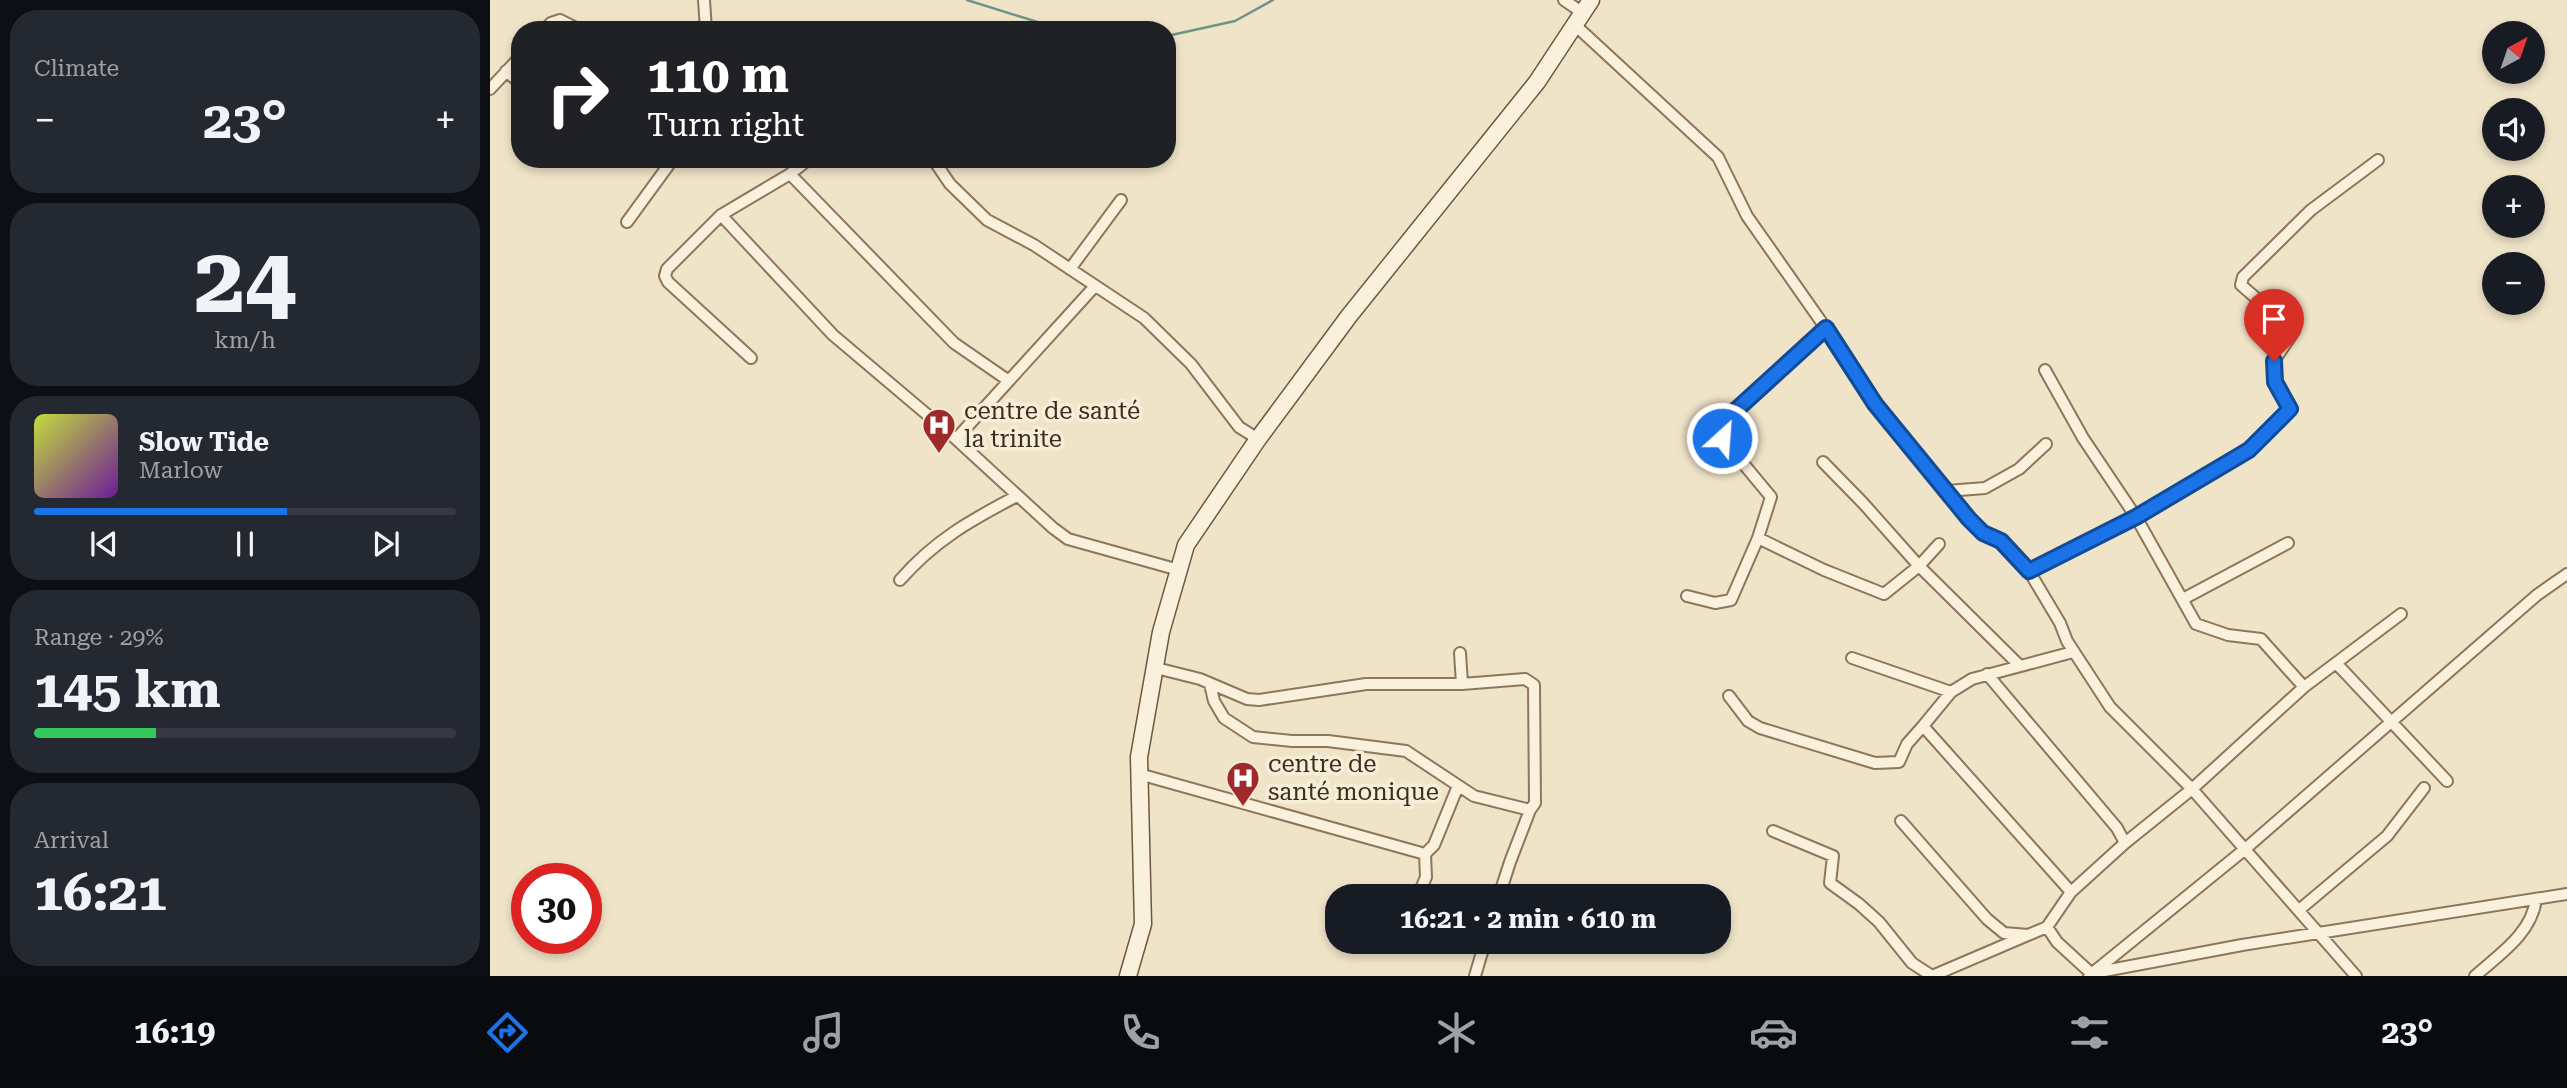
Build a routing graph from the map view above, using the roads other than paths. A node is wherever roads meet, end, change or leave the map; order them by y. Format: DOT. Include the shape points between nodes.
graph roads {
  1 [pos="704,0"];
  2 [pos="1564,0"];
  3 [pos="1583,13"];
  4 [pos="705,21"];
  5 [pos="511,66"];
  6 [pos="506,71"];
  7 [pos="511,75"];
  8 [pos="490,89"];
  9 [pos="2378,160"];
  10 [pos="666,168"];
  11 [pos="798,168"];
  12 [pos="939,168"];
  13 [pos="790,174"];
  14 [pos="1121,200"];
  15 [pos="721,215"];
  16 [pos="627,222"];
  17 [pos="1070,269"];
  18 [pos="1095,286"];
  19 [pos="1826,328"];
  20 [pos="751,358"];
  21 [pos="2045,370"];
  22 [pos="1009,381"];
  23 [pos="956,439"];
  24 [pos="1258,439"];
  25 [pos="2046,444"];
  26 [pos="1823,463"];
  27 [pos="1947,491"];
  28 [pos="1017,496"];
  29 [pos="2136,517"];
  30 [pos="1758,538"];
  31 [pos="2288,543"];
  32 [pos="1939,544"];
  33 [pos="1919,566"];
  34 [pos="1179,570"];
  35 [pos="2029,571"];
  36 [pos="2567,574"];
  37 [pos="900,580"];
  38 [pos="1687,596"];
  39 [pos="2183,599"];
  40 [pos="2401,614"];
  41 [pos="2073,652"];
  42 [pos="1460,653"];
  43 [pos="1852,658"];
  44 [pos="2336,663"];
  45 [pos="2019,665"];
  46 [pos="1156,668"];
  47 [pos="1987,674"];
  48 [pos="1210,684"];
  49 [pos="1462,684"];
  50 [pos="2304,687"];
  51 [pos="1951,692"];
  52 [pos="1729,696"];
  53 [pos="2391,720"];
  54 [pos="1923,726"];
  55 [pos="1139,774"];
  56 [pos="2447,781"];
  57 [pos="1458,786"];
  58 [pos="2192,789"];
  59 [pos="2424,789"];
  60 [pos="1530,810"];
  61 [pos="1901,821"];
  62 [pos="1773,831"];
  63 [pos="2125,843"];
  64 [pos="2244,850"];
  65 [pos="1424,854"];
  66 [pos="1423,884"];
  67 [pos="1503,884"];
  68 [pos="2071,892"];
  69 [pos="2567,894"];
  70 [pos="2536,899"];
  71 [pos="2299,910"];
  72 [pos="2047,927"];
  73 [pos="2320,933"];
  74 [pos="2028,934"];
  75 [pos="1481,954"];
  76 [pos="2347,966"];
  77 [pos="2091,975"];
  78 [pos="1128,976"];
  79 [pos="1475,976"];
  80 [pos="2340,976"];
  81 [pos="2356,976"];
  82 [pos="2475,976"];
  1 -- 4 [label="street"];
  2 -- 3 [label="street"];
  3 -- 19 [label="street" via="1718,157 1746,216"];
  3 -- 24 [label="main road" via="1537,82 1349,316"];
  5 -- 6 [label="street"];
  6 -- 7 [label="street"];
  6 -- 8 [label="street"];
  9 -- 29 [label="street" via="2311,210 2243,277 2241,285 2294,331 2274,361 2275,382 2290,409 2249,450"];
  10 -- 16 [label="street"];
  11 -- 13 [label="street"];
  12 -- 17 [label="street" via="987,220"];
  13 -- 15 [label="street"];
  13 -- 22 [label="street" via="954,343"];
  14 -- 17 [label="street"];
  15 -- 20 [label="street" via="665,276"];
  15 -- 23 [label="street" via="833,335"];
  17 -- 18 [label="street"];
  18 -- 22 [label="street"];
  18 -- 24 [label="street" via="1144,318 1191,364 1239,427"];
  19 -- 27 [label="street" via="1875,404"];
  19 -- 30 [label="street" via="1723,422 1722,438 1771,497"];
  21 -- 29 [label="street"];
  22 -- 23 [label="street"];
  23 -- 28 [label="street"];
  24 -- 34 [label="main road" via="1186,545"];
  25 -- 27 [label="street" via="2019,469 1985,488"];
  26 -- 33 [label="street"];
  27 -- 35 [label="street" via="1983,533 2001,541"];
  28 -- 34 [label="street" via="1068,539"];
  28 -- 37 [label="street" via="965,523"];
  29 -- 35 [label="street"];
  29 -- 39 [label="street"];
  30 -- 33 [label="street" via="1884,594"];
  30 -- 38 [label="street" via="1731,600 1715,604"];
  31 -- 39 [label="street"];
  32 -- 33 [label="street"];
  33 -- 45 [label="street"];
  34 -- 46 [label="main road"];
  35 -- 41 [label="street"];
  36 -- 53 [label="street"];
  39 -- 50 [label="street" via="2196,624 2228,635 2261,639"];
  40 -- 44 [label="street"];
  41 -- 45 [label="street"];
  41 -- 58 [label="street" via="2110,707"];
  42 -- 49 [label="street"];
  43 -- 51 [label="street"];
  44 -- 50 [label="street"];
  44 -- 53 [label="street"];
  45 -- 47 [label="street"];
  46 -- 48 [label="street"];
  46 -- 55 [label="main road"];
  47 -- 51 [label="street"];
  47 -- 63 [label="street" via="2052,748"];
  48 -- 49 [label="street" via="1259,701 1366,684"];
  48 -- 57 [label="street" via="1224,718 1253,737 1406,751"];
  49 -- 60 [label="street" via="1525,679 1534,685 1535,803"];
  50 -- 58 [label="street"];
  51 -- 54 [label="street"];
  52 -- 54 [label="street" via="1748,721 1760,728 1875,763 1899,762 1906,744"];
  53 -- 56 [label="street"];
  53 -- 64 [label="street"];
  54 -- 68 [label="street"];
  55 -- 65 [label="street"];
  55 -- 78 [label="main road" via="1143,924"];
  57 -- 60 [label="street" via="1474,796"];
  57 -- 65 [label="street" via="1434,845"];
  58 -- 63 [label="street"];
  58 -- 64 [label="street"];
  59 -- 71 [label="street" via="2387,836"];
  60 -- 67 [label="street"];
  61 -- 74 [label="street" via="1987,919 2004,933"];
  62 -- 74 [label="street" via="1833,856 1830,883 1879,922 1912,963 1932,976"];
  63 -- 68 [label="street"];
  64 -- 71 [label="street"];
  64 -- 77 [label="street"];
  65 -- 66 [label="street"];
  68 -- 72 [label="street"];
  69 -- 70 [label="street"];
  70 -- 73 [label="street"];
  70 -- 82 [label="street" via="2521,934"];
  71 -- 73 [label="street"];
  72 -- 74 [label="street"];
  72 -- 77 [label="street"];
  73 -- 76 [label="street"];
  73 -- 77 [label="street"];
  75 -- 79 [label="street"];
  76 -- 80 [label="street"];
  76 -- 81 [label="street"];
}
